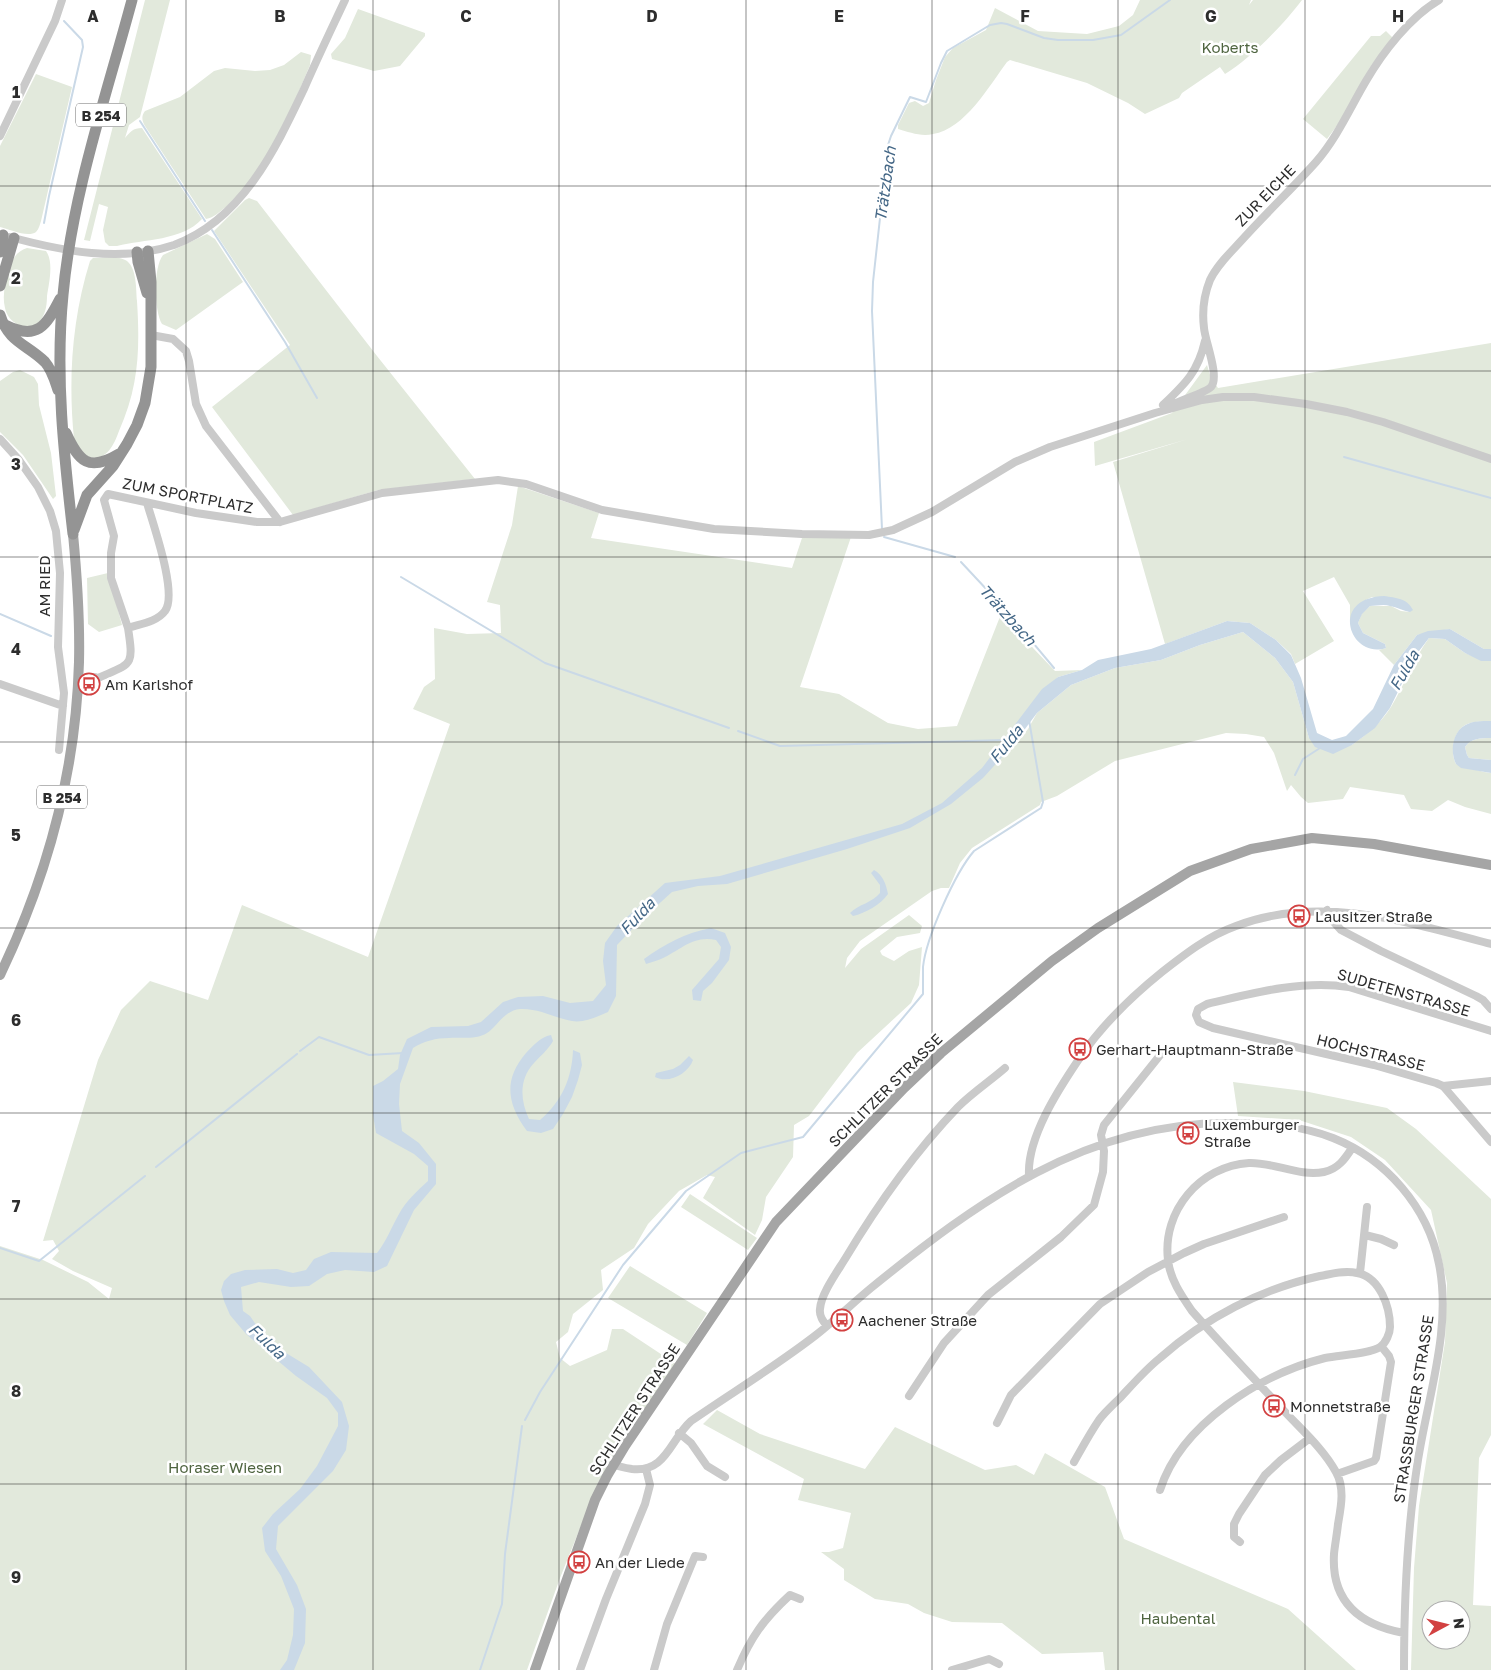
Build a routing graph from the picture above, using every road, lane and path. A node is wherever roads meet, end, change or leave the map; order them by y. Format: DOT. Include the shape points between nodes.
graph roads {
  1 [pos="62,0"];
  2 [pos="132,0"];
  3 [pos="345,0"];
  4 [pos="1439,0"];
  5 [pos="0,136"];
  6 [pos="6,236"];
  7 [pos="0,252"];
  8 [pos="143,252"];
  9 [pos="0,286"];
  10 [pos="63,294"];
  11 [pos="2,320"];
  12 [pos="151,335"];
  13 [pos="1205,339"];
  14 [pos="61,396"];
  15 [pos="1158,412"];
  16 [pos="63,427"];
  17 [pos="0,439"];
  18 [pos="121,453"];
  19 [pos="1491,458"];
  20 [pos="147,503"];
  21 [pos="280,522"];
  22 [pos="73,534"];
  23 [pos="128,628"];
  24 [pos="95,677"];
  25 [pos="0,684"];
  26 [pos="63,706"];
  27 [pos="59,750"];
  28 [pos="1491,865"];
  29 [pos="1327,910"];
  30 [pos="1491,944"];
  31 [pos="0,975"];
  32 [pos="1491,1009"];
  33 [pos="1196,1015"];
  34 [pos="1491,1031"];
  35 [pos="1161,1054"];
  36 [pos="1005,1068"];
  37 [pos="1491,1081"];
  38 [pos="1443,1086"];
  39 [pos="1491,1142"];
  40 [pos="1102,1143"];
  41 [pos="1352,1148"];
  42 [pos="1029,1175"];
  43 [pos="1367,1207"];
  44 [pos="1284,1217"];
  45 [pos="1365,1235"];
  46 [pos="1394,1245"];
  47 [pos="1168,1261"];
  48 [pos="1360,1273"];
  49 [pos="1204,1324"];
  50 [pos="826,1326"];
  51 [pos="1381,1346"];
  52 [pos="1259,1384"];
  53 [pos="908,1396"];
  54 [pos="997,1423"];
  55 [pos="679,1433"];
  56 [pos="1310,1438"];
  57 [pos="1074,1462"];
  58 [pos="613,1464"];
  59 [pos="646,1469"];
  60 [pos="1337,1474"];
  61 [pos="725,1477"];
  62 [pos="1160,1490"];
  63 [pos="1240,1542"];
  64 [pos="703,1557"];
  65 [pos="800,1598"];
  66 [pos="1404,1633"];
  67 [pos="999,1664"];
  68 [pos="535,1670"];
  69 [pos="580,1670"];
  70 [pos="654,1670"];
  71 [pos="737,1670"];
  72 [pos="952,1670"];
  73 [pos="1404,1670"];
  1 -- 5 [label="street"];
  2 -- 10 [label="highway, B 254" via="85,175 72,231"];
  3 -- 8 [label="street" via="282,135 248,189 210,225 174,244"];
  4 -- 13 [label="street, ZUR EICHE" via="1412,20 1380,60 1318,160 1216,270 1204,305"];
  6 -- 7 [label="highway"];
  6 -- 8 [label="street" via="82,252"];
  6 -- 9 [label="highway"];
  8 -- 12 [label="highway" via="150,282"];
  10 -- 11 [label="highway" via="46,324 36,330 20,332"];
  10 -- 14 [label="highway, B 254"];
  11 -- 14 [label="highway" via="10,335 48,366"];
  12 -- 18 [label="highway" via="151,367 145,403 132,436"];
  12 -- 21 [label="street" via="173,339 186,351 196,404 206,426"];
  13 -- 15 [label="street" via="1195,371"];
  13 -- 15 [label="street, ZUR EICHE" via="1213,367 1213,383 1205,391 1174,402"];
  14 -- 16 [label="highway, B 254"];
  15 -- 19 [label="street" via="1223,397 1254,397 1306,404 1383,422"];
  15 -- 21 [label="street, ZUM SPORTPLATZ" via="1031,454 932,512 893,530 869,535 714,529 602,510 526,484 498,480 382,493"];
  16 -- 18 [label="highway" via="76,453 86,462 104,462"];
  16 -- 22 [label="highway, B 254"];
  17 -- 26 [label="street, AM RIED" via="38,487 54,520 60,573 58,647"];
  18 -- 22 [label="highway" via="88,495"];
  20 -- 21 [label="street, ZUM SPORTPLATZ" via="257,522"];
  20 -- 23 [label="street" via="170,595 166,610 157,618"];
  20 -- 23 [label="street, ZUM SPORTPLATZ" via="108,494 104,500 114,536 111,578"];
  22 -- 31 [label="main road, B 254" via="79,654 69,760 42,869 23,924"];
  23 -- 24 [label="street" via="132,653 129,661"];
  25 -- 26 [label="street"];
  26 -- 27 [label="street, AM RIED"];
  28 -- 58 [label="main road, SCHLITZER STRASSE" via="1374,844 1312,838 1251,849 1190,871 1098,928 1052,961 940,1053 776,1222"];
  29 -- 30 [label="street" via="1368,915"];
  29 -- 32 [label="street" via="1341,930 1476,996"];
  29 -- 42 [label="street" via="1277,915 1234,926 1197,946 1133,996 1092,1041 1059,1090 1030,1155"];
  33 -- 34 [label="street, SUDETENSTRASSE" via="1198,1009 1206,1004 1282,988 1330,984"];
  33 -- 38 [label="street, HOCHSTRASSE" via="1199,1022 1213,1028 1374,1065"];
  35 -- 40 [label="street" via="1104,1125"];
  36 -- 50 [label="street" via="960,1105 901,1173 873,1213 821,1303 820,1314"];
  37 -- 38 [label="street"];
  38 -- 39 [label="street"];
  40 -- 41 [label="street, STRASSBURGER STRASSE" via="1172,1127 1244,1123 1305,1130"];
  40 -- 42 [label="street, STRASSBURGER STRASSE"];
  40 -- 53 [label="street" via="1103,1172 1094,1205 1061,1237 988,1295 944,1343"];
  41 -- 47 [label="street" via="1339,1164 1323,1172 1302,1172 1249,1163 1212,1173 1189,1192 1177,1210 1169,1232"];
  41 -- 66 [label="street, STRASSBURGER STRASSE" via="1394,1178 1413,1202 1432,1240 1442,1285 1439,1343 1418,1460 1410,1529"];
  42 -- 50 [label="street, STRASSBURGER STRASSE" via="955,1223"];
  43 -- 45 [label="street"];
  44 -- 47 [label="street" via="1204,1244"];
  45 -- 46 [label="street"];
  45 -- 48 [label="street"];
  47 -- 49 [label="street" via="1181,1295"];
  47 -- 54 [label="street" via="1100,1304 1012,1395"];
  48 -- 49 [label="street" via="1344,1271 1275,1289"];
  48 -- 51 [label="street" via="1380,1289 1386,1301 1390,1329"];
  49 -- 52 [label="street"];
  49 -- 57 [label="street" via="1143,1373 1100,1419"];
  50 -- 55 [label="street, STRASSBURGER STRASSE"];
  51 -- 52 [label="street" via="1308,1363"];
  51 -- 60 [label="street" via="1391,1362 1376,1458"];
  52 -- 56 [label="street"];
  52 -- 62 [label="street" via="1203,1425 1175,1458 1164,1475"];
  55 -- 59 [label="street, STRASSBURGER STRASSE" via="661,1461"];
  55 -- 61 [label="street" via="691,1443 707,1466"];
  56 -- 60 [label="street"];
  56 -- 63 [label="street" via="1265,1475 1246,1501 1234,1524 1234,1536"];
  58 -- 59 [label="street"];
  58 -- 68 [label="main road, SCHLITZER STRASSE" via="590,1514"];
  59 -- 69 [label="street" via="650,1485 645,1504"];
  60 -- 66 [label="street" via="1342,1497 1334,1564 1339,1589 1362,1618 1381,1628"];
  64 -- 70 [label="street" via="695,1556 667,1624"];
  65 -- 71 [label="street" via="790,1596 767,1616 751,1639"];
  66 -- 73 [label="street, STRASSBURGER STRASSE"];
  67 -- 72 [label="street" via="989,1659"];
}
